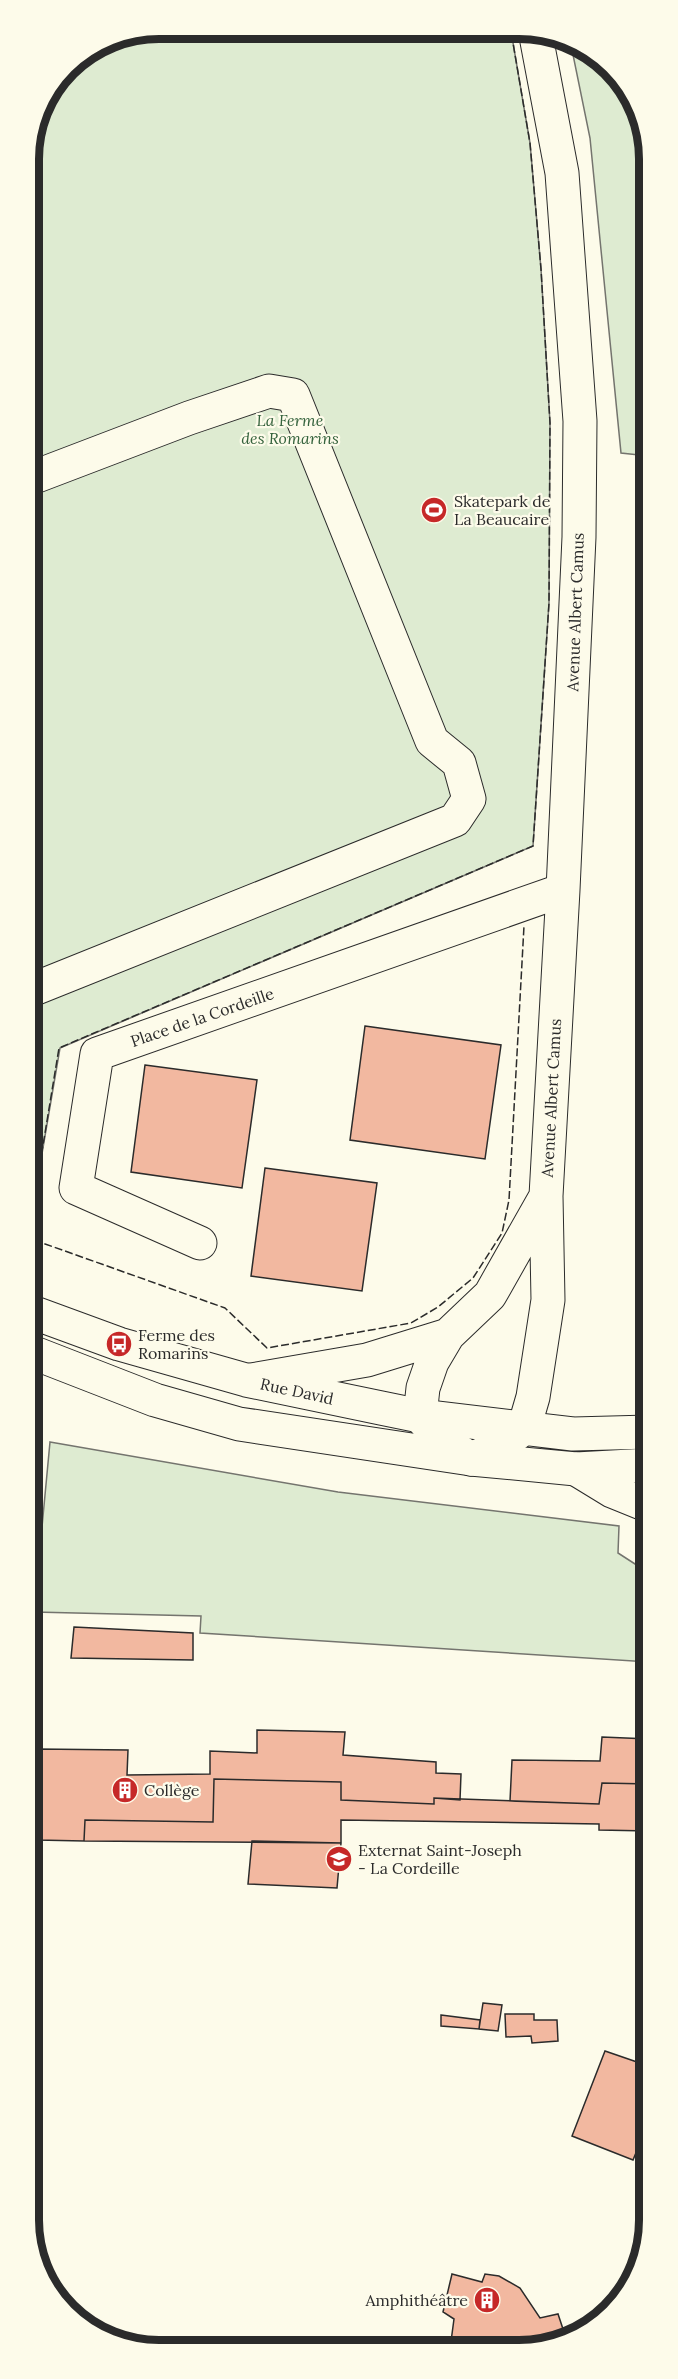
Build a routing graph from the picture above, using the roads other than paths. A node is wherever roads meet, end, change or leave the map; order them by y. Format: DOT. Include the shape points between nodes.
graph roads {
  1 [pos="537,40"];
  2 [pos="39,475"];
  3 [pos="563,890"];
  4 [pos="39,987"];
  5 [pos="546,1196"];
  6 [pos="200,1243"];
  7 [pos="39,1315"];
  8 [pos="448,1335"];
  9 [pos="39,1355"];
  10 [pos="246,1380"];
  11 [pos="420,1416"];
  12 [pos="524,1428"];
  13 [pos="639,1432"];
  14 [pos="471,1459"];
  15 [pos="639,1466"];
  16 [pos="576,1469"];
  17 [pos="639,1502"];
  1 -- 3 [label="street, Avenue Albert Camus" via="562,173 580,421 579,537"];
  2 -- 4 [label="street" via="268,391 293,395 432,741 459,763 469,799 455,820"];
  3 -- 5 [label="street, Avenue Albert Camus"];
  3 -- 6 [label="street, Place de la Cordeille" via="97,1054 76,1188"];
  5 -- 8 [label="street, Avenue Albert Camus" via="490,1295"];
  5 -- 12 [label="street, Avenue Albert Camus" via="548,1300 533,1397"];
  7 -- 10 [label="street, Rue David" via="119,1344"];
  8 -- 10 [label="street, Avenue Albert Camus" via="367,1360"];
  8 -- 11 [label="street, Avenue Albert Camus" via="423,1388"];
  9 -- 14 [label="street" via="155,1400 239,1424"];
  10 -- 11 [label="street, Rue David"];
  11 -- 12 [label="street, Rue David"];
  11 -- 14 [label="street" via="439,1438"];
  12 -- 13 [label="street, Rue David" via="573,1434"];
  12 -- 14 [label="street" via="502,1445"];
  14 -- 16 [label="street"];
  15 -- 16 [label="street"];
  16 -- 17 [label="street"];
}
